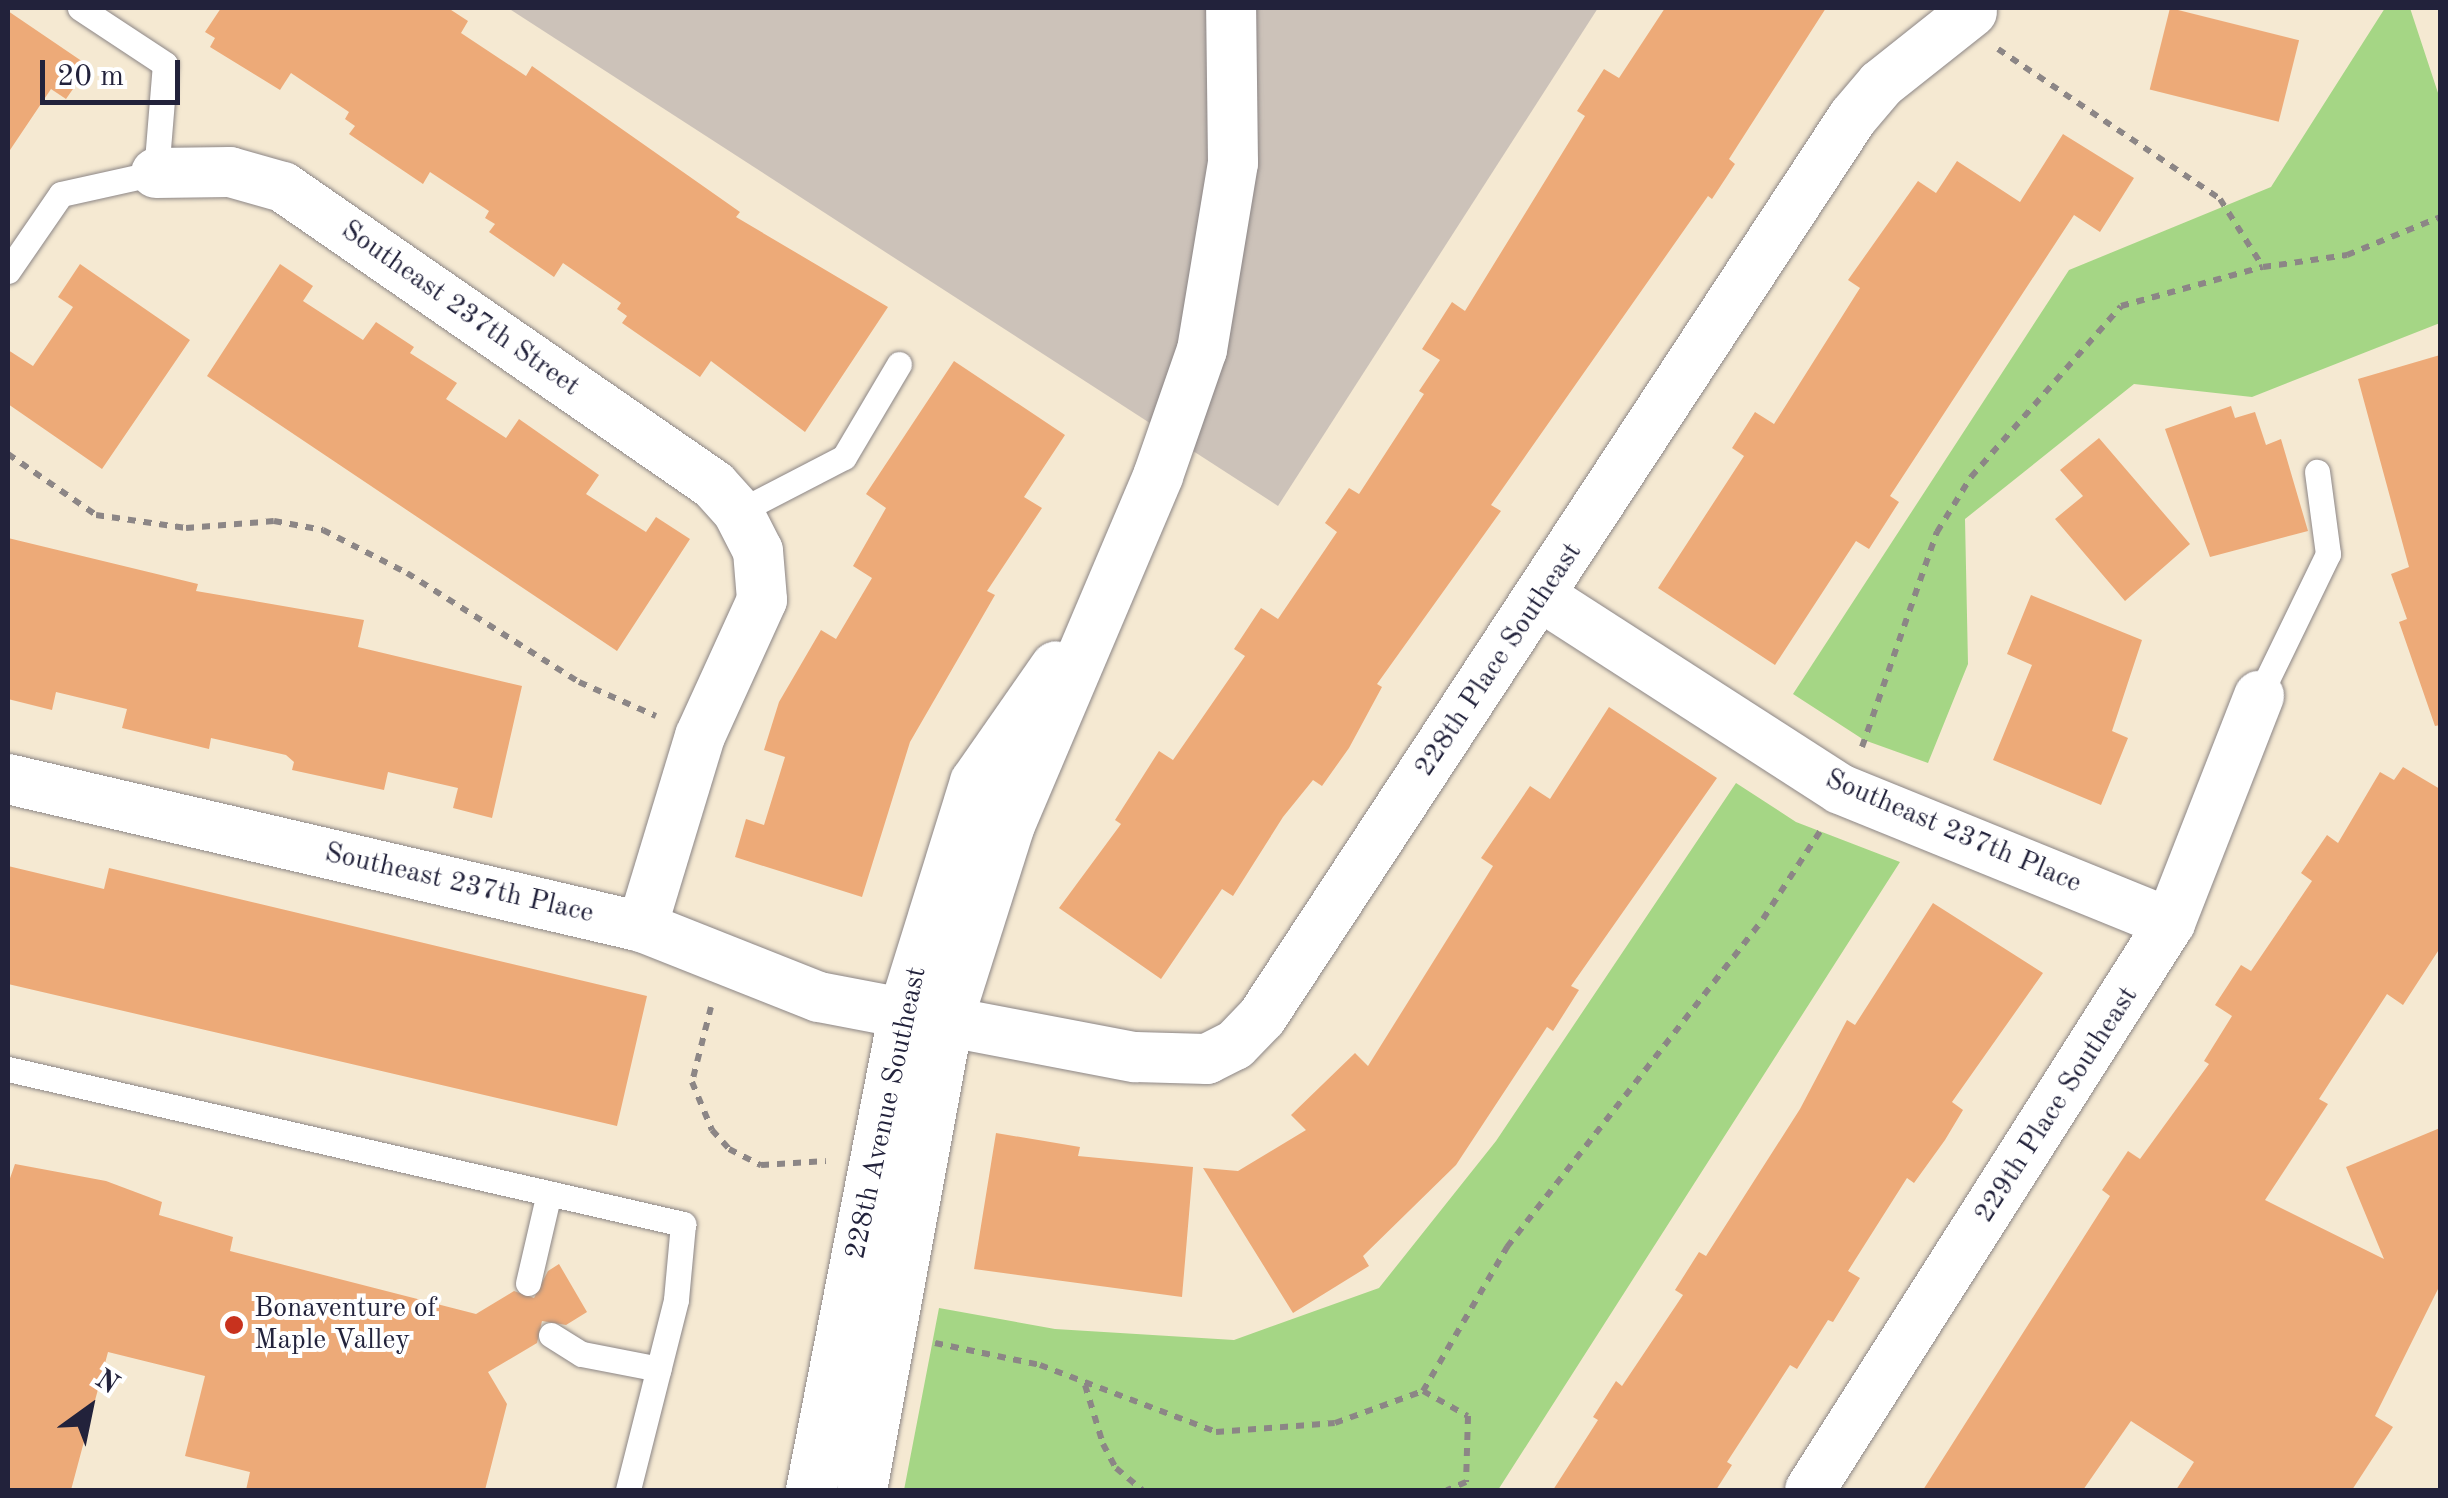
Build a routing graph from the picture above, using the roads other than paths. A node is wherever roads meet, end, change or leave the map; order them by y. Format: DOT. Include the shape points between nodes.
graph roads {
  1 [pos="80,8"];
  2 [pos="1231,8"];
  3 [pos="1972,10"];
  4 [pos="156,173"];
  5 [pos="8,270"];
  6 [pos="899,364"];
  7 [pos="2318,472"];
  8 [pos="738,512"];
  9 [pos="1542,597"];
  10 [pos="2258,696"];
  11 [pos="8,779"];
  12 [pos="2170,923"];
  13 [pos="642,927"];
  14 [pos="926,1014"];
  15 [pos="8,1068"];
  16 [pos="548,1193"];
  17 [pos="528,1283"];
  18 [pos="551,1335"];
  19 [pos="659,1369"];
  20 [pos="628,1490"];
  21 [pos="811,1490"];
  22 [pos="862,1490"];
  23 [pos="1810,1490"];
  1 -- 4 [label="lane" via="165,64"];
  2 -- 14 [label="street, 228th Avenue Southeast" via="1234,163 1206,330 1164,461"];
  3 -- 9 [label="street, 228th Place Southeast" via="1881,84 1853,116"];
  4 -- 5 [label="lane" via="61,194"];
  4 -- 8 [label="street, Southeast 237th Street" via="230,172 284,187 714,485"];
  6 -- 8 [label="lane" via="844,457"];
  7 -- 10 [label="lane" via="2328,554"];
  8 -- 13 [label="street" via="758,550 762,600 700,736"];
  9 -- 12 [label="street, Southeast 237th Place" via="1840,789"];
  9 -- 14 [label="street, 228th Place Southeast" via="1262,1017 1235,1045 1206,1059 1149,1058"];
  10 -- 12 [label="street, 229th Place Southeast"];
  11 -- 13 [label="street, Southeast 237th Place"];
  12 -- 23 [label="street, 229th Place Southeast"];
  13 -- 14 [label="street, Southeast 237th Place" via="820,997"];
  14 -- 21 [label="street, 228th Avenue Southeast" via="875,1162"];
  14 -- 22 [label="street, 228th Avenue Southeast" via="890,1333"];
  15 -- 16 [label="lane"];
  16 -- 17 [label="lane"];
  16 -- 19 [label="lane" via="683,1224 676,1300"];
  18 -- 19 [label="lane" via="582,1354"];
  19 -- 20 [label="lane"];
}
